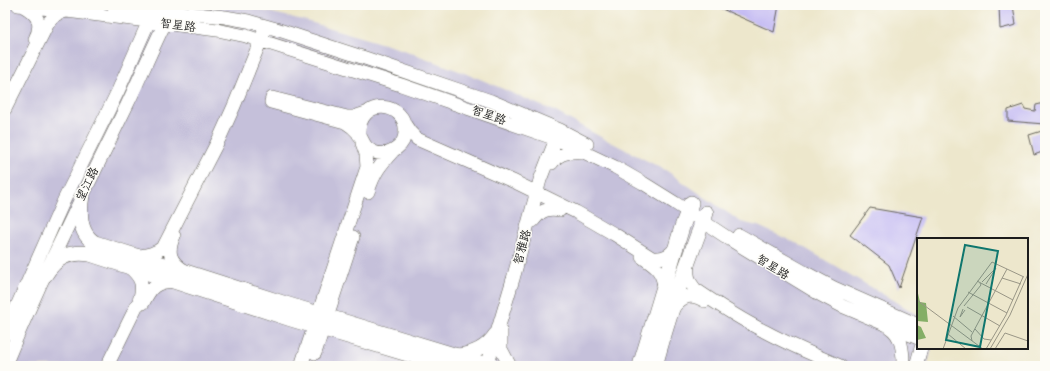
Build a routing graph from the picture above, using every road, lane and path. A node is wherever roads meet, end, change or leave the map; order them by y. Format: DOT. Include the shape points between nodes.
graph roads {
  1 [pos="18,5"];
  2 [pos="113,5"];
  3 [pos="22,6"];
  4 [pos="172,8"];
  5 [pos="66,11"];
  6 [pos="153,12"];
  7 [pos="164,23"];
  8 [pos="269,27"];
  9 [pos="263,41"];
  10 [pos="5,97"];
  11 [pos="5,108"];
  12 [pos="366,113"];
  13 [pos="404,122"];
  14 [pos="560,135"];
  15 [pos="361,139"];
  16 [pos="394,150"];
  17 [pos="588,154"];
  18 [pos="548,169"];
  19 [pos="514,184"];
  20 [pos="82,195"];
  21 [pos="538,196"];
  22 [pos="675,203"];
  23 [pos="560,207"];
  24 [pos="689,207"];
  25 [pos="704,217"];
  26 [pos="532,220"];
  27 [pos="680,236"];
  28 [pos="727,238"];
  29 [pos="695,244"];
  30 [pos="133,261"];
  31 [pos="688,264"];
  32 [pos="45,275"];
  33 [pos="179,276"];
  34 [pos="664,286"];
  35 [pos="331,288"];
  36 [pos="673,308"];
  37 [pos="291,312"];
  38 [pos="320,321"];
  39 [pos="884,324"];
  40 [pos="499,330"];
  41 [pos="915,330"];
  42 [pos="354,331"];
  43 [pos="5,333"];
  44 [pos="921,349"];
  45 [pos="310,358"];
  46 [pos="452,360"];
  47 [pos="820,363"];
  48 [pos="5,365"];
  49 [pos="644,365"];
  50 [pos="903,365"];
  51 [pos="107,366"];
  52 [pos="112,366"];
  53 [pos="301,366"];
  54 [pos="489,366"];
  55 [pos="510,366"];
  56 [pos="840,366"];
  57 [pos="916,366"];
  1 -- 3 [label="main road, 智星路"];
  2 -- 6 [label="main road, 智星路"];
  3 -- 5 [label="main road, 智星路"];
  3 -- 10 [label="main road" via="36,16 39,31"];
  4 -- 6 [label="main road, 智星路"];
  4 -- 7 [label="main road, 望江路"];
  4 -- 8 [label="main road, 智星路"];
  5 -- 6 [label="main road, 智星路"];
  5 -- 11 [label="main road" via="56,14 48,23"];
  6 -- 7 [label="main road, 智星路"];
  6 -- 43 [label="main road, 望江路" via="118,91 64,200"];
  7 -- 9 [label="main road, 智星路" via="232,33"];
  7 -- 20 [label="main road, 望江路" via="142,74"];
  8 -- 9 [label="main road"];
  8 -- 14 [label="main road, 智星路" via="491,101"];
  9 -- 14 [label="main road, 智星路"];
  9 -- 30 [label="main road" via="220,137 164,246"];
  9 -- 33 [label="main road" via="227,132 171,242 170,253 179,267"];
  12 -- 13 [label="main road" via="380,107 388,108 395,111"];
  12 -- 15 [label="main road" via="359,127"];
  12 -- 15 [label="main road" via="347,117 272,98 271,102 345,122 355,129"];
  13 -- 16 [label="main road" via="404,137"];
  13 -- 19 [label="main road" via="417,139"];
  14 -- 17 [label="main road, 智星路"];
  14 -- 18 [label="main road, 智雅路"];
  14 -- 24 [label="main road, 智星路" via="621,160"];
  15 -- 16 [label="main road" via="374,152 382,154"];
  15 -- 35 [label="main road" via="367,167"];
  16 -- 19 [label="main road" via="413,145 431,149"];
  16 -- 35 [label="main road" via="373,176"];
  17 -- 18 [label="main road" via="580,152 560,155"];
  17 -- 22 [label="main road, 智星路"];
  18 -- 19 [label="main road" via="531,182"];
  18 -- 21 [label="main road, 智雅路"];
  18 -- 23 [label="main road" via="548,187"];
  19 -- 21 [label="main road"];
  19 -- 26 [label="main road" via="527,201"];
  20 -- 30 [label="main road" via="81,221 83,230 90,240"];
  20 -- 32 [label="main road, 望江路"];
  21 -- 23 [label="main road"];
  21 -- 26 [label="main road, 智雅路"];
  22 -- 24 [label="main road, 智星路"];
  22 -- 27 [label="main road" via="682,215"];
  23 -- 26 [label="main road" via="540,212"];
  23 -- 27 [label="main road" via="607,230 652,258 667,256 674,250"];
  23 -- 34 [label="main road" via="653,264 661,273"];
  24 -- 25 [label="main road, 智星路"];
  24 -- 27 [label="main road"];
  25 -- 28 [label="main road, 智星路"];
  25 -- 29 [label="main road"];
  25 -- 41 [label="main road, 智星路"];
  26 -- 40 [label="main road, 智雅路"];
  27 -- 34 [label="main road"];
  28 -- 29 [label="main road" via="709,235"];
  28 -- 39 [label="main road, 智星路" via="821,295"];
  29 -- 31 [label="main road"];
  30 -- 32 [label="main road" via="76,254 54,262"];
  30 -- 33 [label="main road"];
  30 -- 51 [label="main road" via="142,285 141,293"];
  31 -- 36 [label="main road"];
  31 -- 47 [label="main road" via="688,278 695,289 740,318"];
  32 -- 48 [label="main road, 望江路"];
  33 -- 37 [label="main road"];
  33 -- 52 [label="main road" via="151,288"];
  34 -- 49 [label="main road"];
  35 -- 37 [label="main road" via="318,299"];
  35 -- 38 [label="main road"];
  35 -- 42 [label="main road" via="338,309"];
  36 -- 47 [label="main road" via="686,297 700,298 765,337"];
  36 -- 49 [label="main road" via="660,347"];
  37 -- 38 [label="main road"];
  37 -- 45 [label="main road" via="303,330"];
  38 -- 42 [label="main road"];
  38 -- 45 [label="main road"];
  39 -- 41 [label="main road, 智星路"];
  39 -- 50 [label="main road" via="898,336 903,351"];
  40 -- 46 [label="main road" via="479,349"];
  40 -- 54 [label="main road, 智雅路"];
  40 -- 55 [label="main road" via="501,349"];
  41 -- 50 [label="main road"];
  42 -- 45 [label="main road" via="328,340"];
  42 -- 46 [label="main road"];
  44 -- 57 [label="main road"];
  45 -- 53 [label="main road"];
  46 -- 54 [label="main road"];
  47 -- 56 [label="main road"];
}
